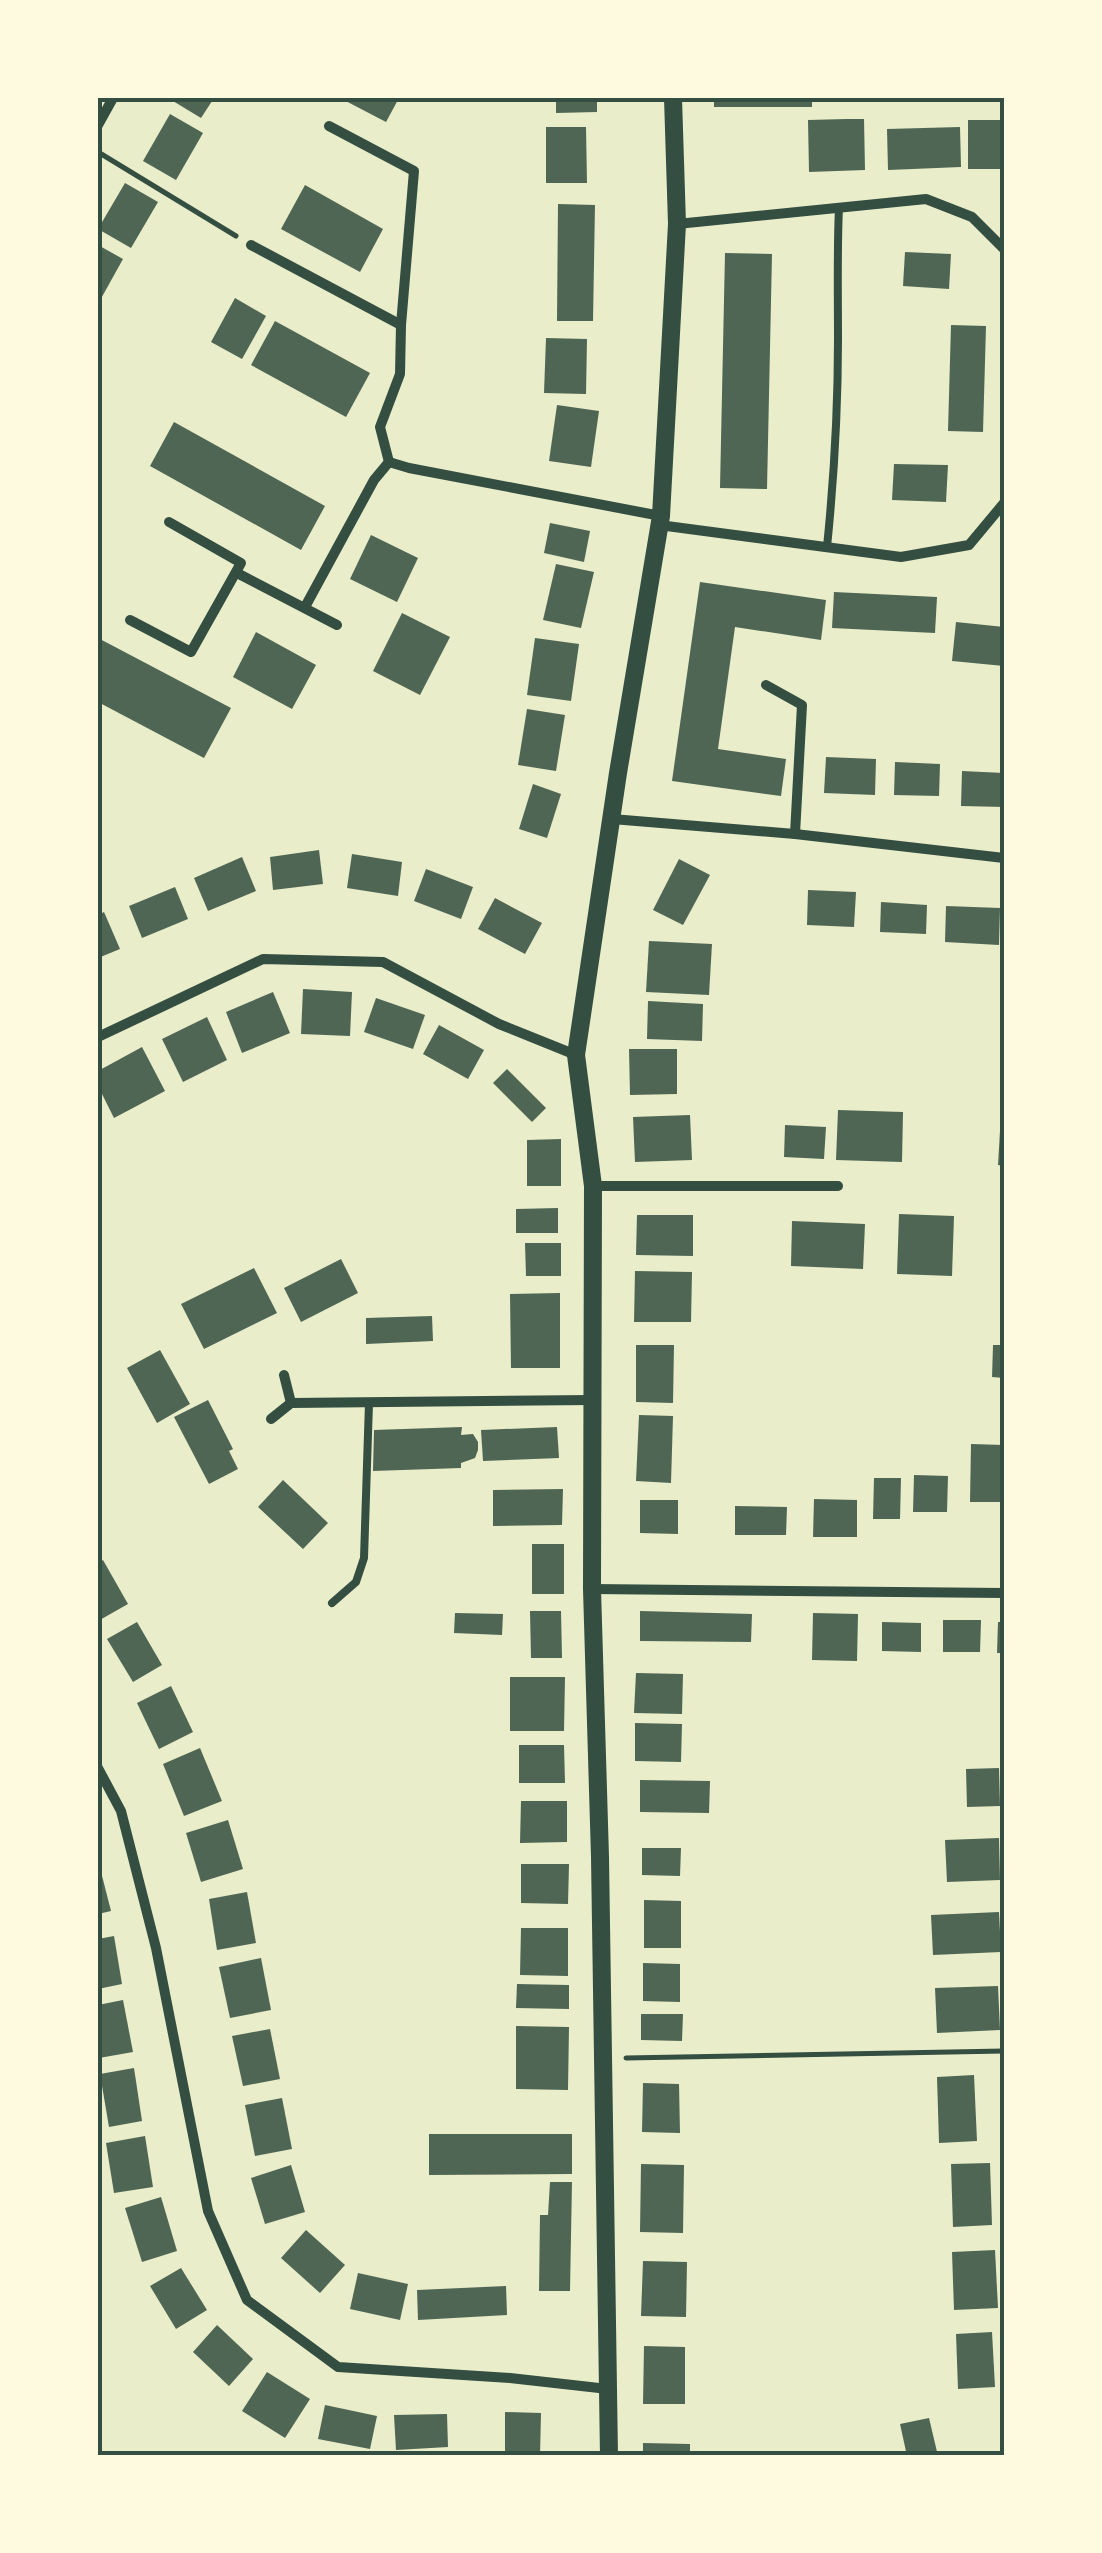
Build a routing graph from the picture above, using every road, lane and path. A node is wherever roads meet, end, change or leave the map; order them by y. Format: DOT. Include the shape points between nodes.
graph roads {
  1 [pos="113,98"];
  2 [pos="673,98"];
  3 [pos="98,126"];
  4 [pos="329,126"];
  5 [pos="98,152"];
  6 [pos="838,208"];
  7 [pos="677,224"];
  8 [pos="252,245"];
  9 [pos="1003,245"];
  10 [pos="401,325"];
  11 [pos="389,462"];
  12 [pos="1004,503"];
  13 [pos="660,521"];
  14 [pos="169,522"];
  15 [pos="827,547"];
  16 [pos="236,572"];
  17 [pos="305,608"];
  18 [pos="130,620"];
  19 [pos="337,625"];
  20 [pos="766,684"];
  21 [pos="612,819"];
  22 [pos="796,834"];
  23 [pos="1004,858"];
  24 [pos="98,1036"];
  25 [pos="576,1055"];
  26 [pos="592,1186"];
  27 [pos="838,1186"];
  28 [pos="284,1375"];
  29 [pos="592,1400"];
  30 [pos="291,1403"];
  31 [pos="370,1403"];
  32 [pos="271,1419"];
  33 [pos="592,1589"];
  34 [pos="1004,1593"];
  35 [pos="332,1603"];
  36 [pos="98,1768"];
  37 [pos="1004,2052"];
  38 [pos="604,2059"];
  39 [pos="609,2389"];
  40 [pos="610,2456"];
  1 -- 3 [label="street"];
  2 -- 7 [label="street"];
  4 -- 10 [label="street" via="414,171"];
  5 -- 8 [label="path"];
  6 -- 7 [label="street"];
  6 -- 9 [label="street" via="926,199 972,216"];
  6 -- 15 [label="lane"];
  7 -- 13 [label="street"];
  8 -- 10 [label="street"];
  10 -- 11 [label="street" via="400,374 380,426"];
  11 -- 13 [label="street"];
  11 -- 17 [label="street"];
  12 -- 15 [label="street" via="970,546 901,557"];
  13 -- 15 [label="street"];
  13 -- 21 [label="street"];
  14 -- 16 [label="street" via="241,563"];
  16 -- 17 [label="street"];
  16 -- 18 [label="street" via="191,652"];
  17 -- 19 [label="street"];
  20 -- 22 [label="street" via="802,704"];
  21 -- 22 [label="street"];
  21 -- 25 [label="street"];
  22 -- 23 [label="street"];
  24 -- 25 [label="street" via="263,959 383,962 499,1024"];
  25 -- 26 [label="street"];
  26 -- 27 [label="street"];
  26 -- 29 [label="street"];
  28 -- 30 [label="street"];
  29 -- 31 [label="street"];
  29 -- 33 [label="street"];
  30 -- 31 [label="street"];
  30 -- 32 [label="street"];
  31 -- 35 [label="lane" via="364,1558 356,1582"];
  33 -- 34 [label="street"];
  33 -- 38 [label="street"];
  36 -- 39 [label="street" via="121,1811 156,1948 208,2211 247,2300 338,2367"];
  37 -- 38 [label="path"];
  38 -- 39 [label="street"];
  39 -- 40 [label="street"];
}
